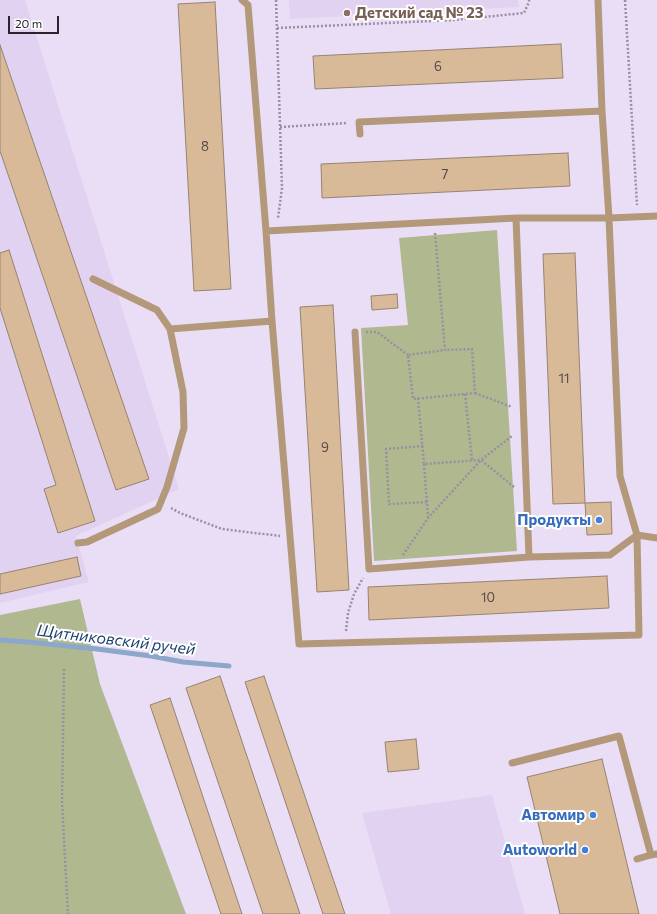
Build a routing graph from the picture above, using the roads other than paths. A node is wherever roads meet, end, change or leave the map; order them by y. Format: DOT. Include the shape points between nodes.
graph roads {
  1 [pos="242,0"];
  2 [pos="598,0"];
  3 [pos="602,111"];
  4 [pos="360,134"];
  5 [pos="657,216"];
  6 [pos="516,218"];
  7 [pos="609,218"];
  8 [pos="266,231"];
  9 [pos="93,279"];
  10 [pos="272,321"];
  11 [pos="170,329"];
  12 [pos="355,332"];
  13 [pos="637,535"];
  14 [pos="657,538"];
  15 [pos="78,543"];
  16 [pos="529,557"];
  17 [pos="512,763"];
  18 [pos="654,854"];
  19 [pos="637,859"];
  1 -- 8 [label="lane" via="248,5"];
  2 -- 3 [label="lane"];
  3 -- 4 [label="lane" via="360,122"];
  3 -- 7 [label="lane"];
  5 -- 7 [label="lane"];
  6 -- 7 [label="lane"];
  6 -- 8 [label="lane"];
  6 -- 16 [label="lane"];
  7 -- 13 [label="lane" via="620,476"];
  8 -- 10 [label="lane"];
  9 -- 11 [label="lane" via="157,310"];
  10 -- 11 [label="lane"];
  10 -- 13 [label="lane" via="299,644 639,636"];
  11 -- 15 [label="lane" via="183,392 184,428 158,509 87,542"];
  12 -- 16 [label="lane" via="369,569"];
  13 -- 14 [label="lane"];
  13 -- 16 [label="lane" via="610,555"];
  17 -- 18 [label="lane" via="619,736"];
  18 -- 19 [label="lane"];
}
